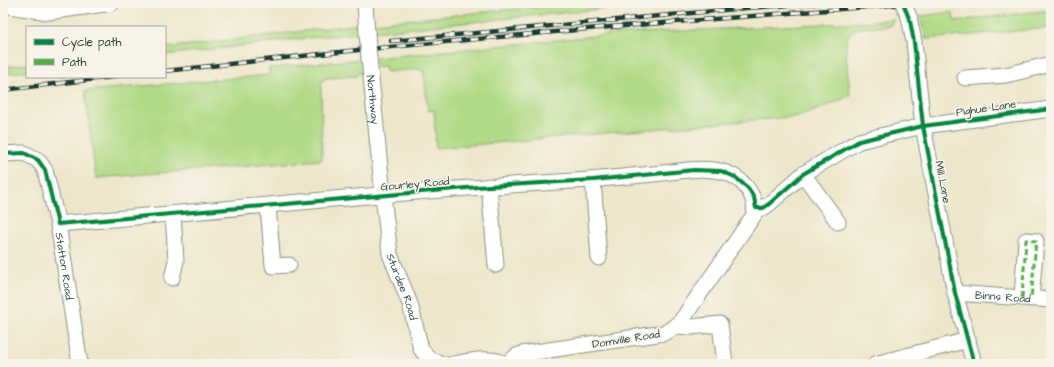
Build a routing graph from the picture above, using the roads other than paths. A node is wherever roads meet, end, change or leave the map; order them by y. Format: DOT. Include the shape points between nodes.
graph roads {
  1 [pos="112,3"];
  2 [pos="365,3"];
  3 [pos="904,3"];
  4 [pos="3,5"];
  5 [pos="1051,64"];
  6 [pos="973,74"];
  7 [pos="1051,109"];
  8 [pos="923,126"];
  9 [pos="3,154"];
  10 [pos="803,174"];
  11 [pos="593,180"];
  12 [pos="489,186"];
  13 [pos="383,196"];
  14 [pos="268,206"];
  15 [pos="756,208"];
  16 [pos="172,214"];
  17 [pos="838,222"];
  18 [pos="58,224"];
  19 [pos="599,258"];
  20 [pos="289,265"];
  21 [pos="496,265"];
  22 [pos="172,278"];
  23 [pos="955,293"];
  24 [pos="1051,300"];
  25 [pos="676,326"];
  26 [pos="968,340"];
  27 [pos="80,364"];
  28 [pos="444,364"];
  29 [pos="453,364"];
  30 [pos="507,364"];
  31 [pos="725,364"];
  32 [pos="875,364"];
  33 [pos="974,364"];
  1 -- 4 [label="street" via="48,12"];
  2 -- 13 [label="street, Northway, bridge"];
  3 -- 8 [label="street, Mill Lane, bridge" via="914,42"];
  5 -- 6 [label="street" via="1006,75"];
  7 -- 8 [label="street, Pighue Lane"];
  8 -- 10 [label="street, Pighue Lane" via="859,141"];
  8 -- 23 [label="street, Mill Lane"];
  9 -- 18 [label="street, Statton Road" via="24,153 38,160 45,170 51,189"];
  10 -- 15 [label="street, Pighue Lane" via="769,204 763,208"];
  10 -- 17 [label="street"];
  11 -- 12 [label="street, Gourley Road"];
  11 -- 15 [label="street, Gourley Road" via="694,170 721,171 735,177 748,188 754,197"];
  11 -- 19 [label="street"];
  12 -- 13 [label="street, Gourley Road"];
  12 -- 21 [label="street"];
  13 -- 14 [label="street, Gourley Road"];
  13 -- 28 [label="street, Sturdee Road" via="390,254 410,304 421,349 430,360"];
  14 -- 16 [label="street, Gourley Road"];
  14 -- 20 [label="street" via="273,266"];
  15 -- 25 [label="street, Domville Road" via="754,215"];
  16 -- 18 [label="street, Gourley Road"];
  16 -- 22 [label="street" via="176,261"];
  18 -- 27 [label="street, Statton Road"];
  23 -- 24 [label="street, Binns Road"];
  23 -- 26 [label="street, Mill Lane"];
  25 -- 30 [label="street, Domville Road" via="664,334 522,354"];
  25 -- 31 [label="street" via="720,324"];
  26 -- 32 [label="street"];
  26 -- 33 [label="street, Mill Lane"];
  29 -- 30 [label="street" via="486,360"];
}
